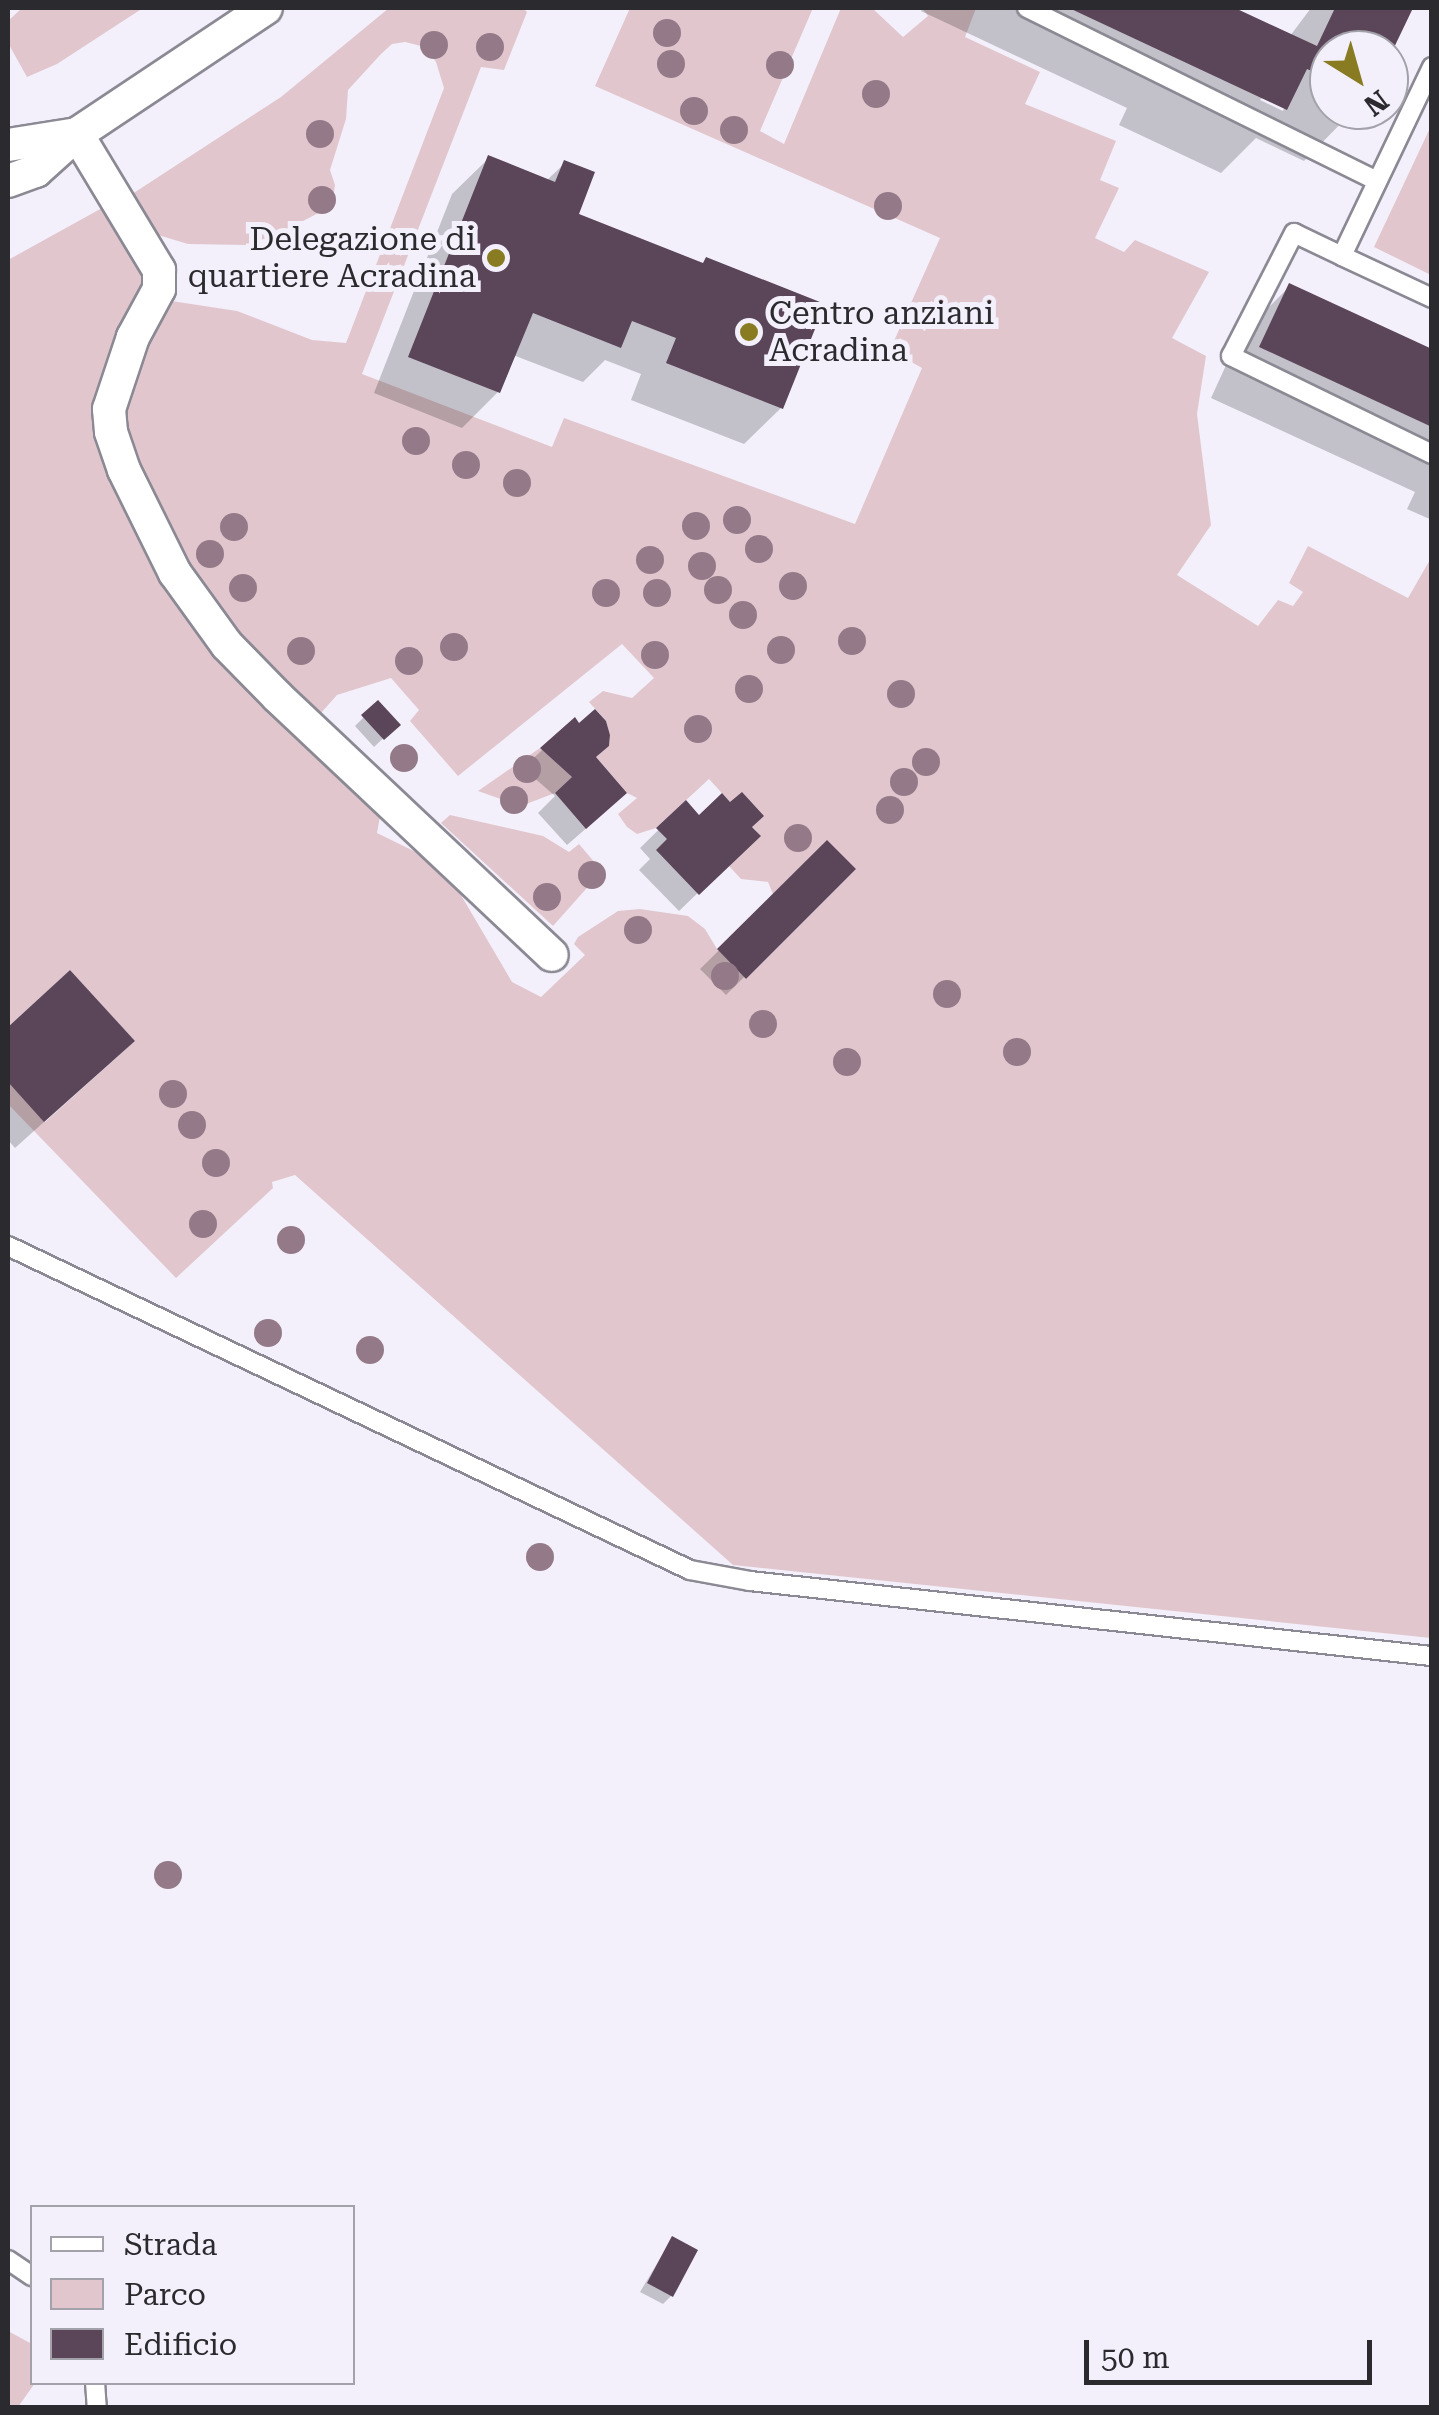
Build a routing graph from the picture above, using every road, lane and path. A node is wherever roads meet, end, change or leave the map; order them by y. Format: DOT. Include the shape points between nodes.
graph roads {
  1 [pos="266,8"];
  2 [pos="1026,8"];
  3 [pos="1432,67"];
  4 [pos="77,134"];
  5 [pos="8,145"];
  6 [pos="1377,181"];
  7 [pos="8,182"];
  8 [pos="1342,256"];
  9 [pos="1432,298"];
  10 [pos="1432,454"];
  11 [pos="552,955"];
  12 [pos="8,1246"];
  13 [pos="1432,1656"];
  14 [pos="8,2260"];
  15 [pos="30,2275"];
  1 -- 4 [label="street"];
  2 -- 6 [label="lane"];
  3 -- 6 [label="lane"];
  4 -- 5 [label="street"];
  4 -- 7 [label="street" via="36,171"];
  4 -- 11 [label="street" via="159,270 159,289 133,338 109,409 124,470 175,573 278,698"];
  6 -- 8 [label="lane"];
  8 -- 9 [label="lane"];
  8 -- 10 [label="lane" via="1294,234 1231,356"];
  12 -- 13 [label="lane" via="690,1570"];
  14 -- 15 [label="lane"];
}
